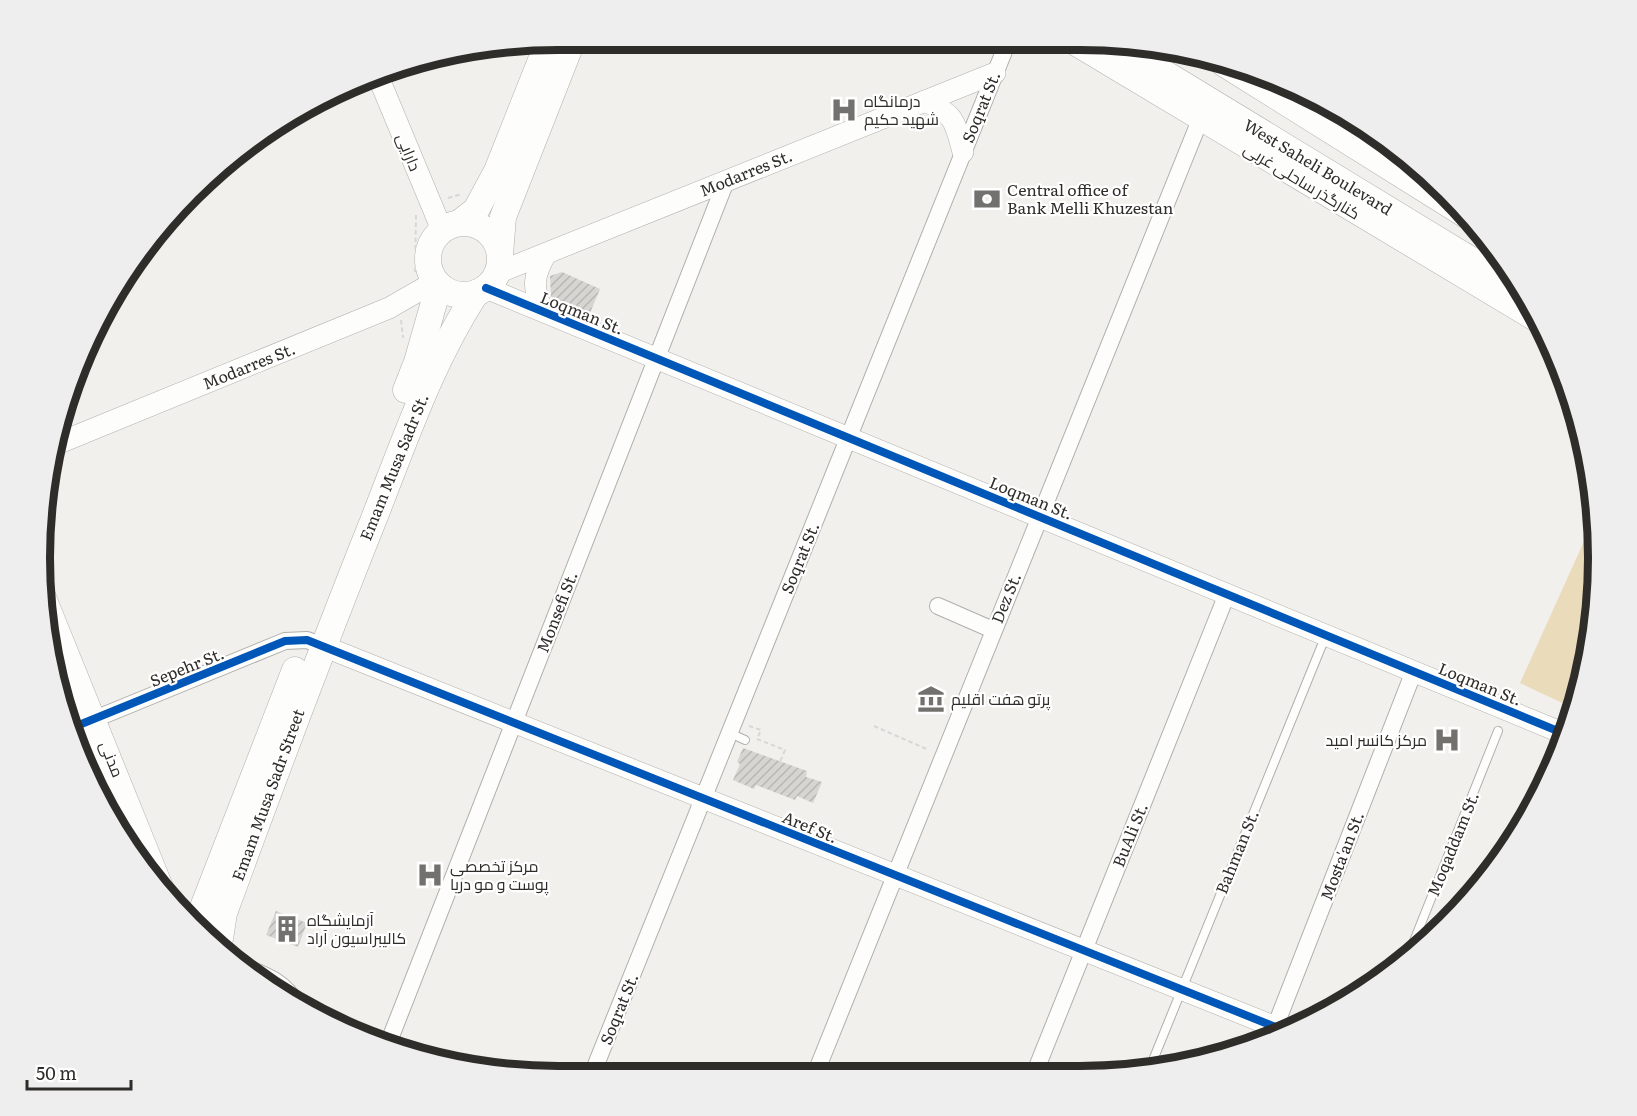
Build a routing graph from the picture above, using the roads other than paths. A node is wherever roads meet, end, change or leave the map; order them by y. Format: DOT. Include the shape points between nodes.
graph roads {
  1 [pos="545,50"];
  2 [pos="569,50"];
  3 [pos="1004,50"];
  4 [pos="1084,50"];
  5 [pos="1131,53"];
  6 [pos="995,73"];
  7 [pos="1246,78"];
  8 [pos="381,81"];
  9 [pos="925,101"];
  10 [pos="1200,120"];
  11 [pos="963,152"];
  12 [pos="726,181"];
  13 [pos="1439,198"];
  14 [pos="450,227"];
  15 [pos="546,254"];
  16 [pos="490,277"];
  17 [pos="1505,281"];
  18 [pos="437,283"];
  19 [pos="543,311"];
  20 [pos="1525,314"];
  21 [pos="657,358"];
  22 [pos="849,438"];
  23 [pos="63,441"];
  24 [pos="1039,516"];
  25 [pos="1227,594"];
  26 [pos="938,606"];
  27 [pos="55,628"];
  28 [pos="993,630"];
  29 [pos="1326,635"];
  30 [pos="315,644"];
  31 [pos="1414,671"];
  32 [pos="67,689"];
  33 [pos="83,723"];
  34 [pos="514,723"];
  35 [pos="1498,731"];
  36 [pos="1557,731"];
  37 [pos="703,799"];
  38 [pos="114,805"];
  39 [pos="150,861"];
  40 [pos="895,875"];
  41 [pos="199,919"];
  42 [pos="220,938"];
  43 [pos="1415,939"];
  44 [pos="1084,950"];
  45 [pos="258,968"];
  46 [pos="1181,989"];
  47 [pos="294,992"];
  48 [pos="1281,1025"];
  49 [pos="1270,1029"];
  50 [pos="390,1038"];
  51 [pos="1153,1061"];
  52 [pos="595,1066"];
  53 [pos="818,1066"];
  54 [pos="1037,1066"];
  1 -- 14 [label="main road" via="497,171 476,210"];
  2 -- 16 [label="main road, Emam Musa Sadr St." via="503,217"];
  3 -- 6 [label="street, Soqrat St."];
  4 -- 10 [label="street, کنارگذر ساحلی غربی"];
  5 -- 17 [label="main road, West Saheli Boulevard"];
  6 -- 9 [label="street, Modarres St."];
  6 -- 11 [label="street, Soqrat St."];
  7 -- 13 [label="main road"];
  8 -- 14 [label="street, دارایی"];
  9 -- 11 [label="street" via="945,110 956,127"];
  9 -- 12 [label="street, Modarres St."];
  10 -- 20 [label="street, کنارگذر ساحلی غربی"];
  10 -- 24 [label="street, Dez St."];
  11 -- 22 [label="street, Soqrat St."];
  12 -- 15 [label="street, Modarres St."];
  12 -- 21 [label="street, Monsefi St."];
  14 -- 16 [label="main road" via="470,224 490,234 496,243"];
  14 -- 18 [label="main road" via="434,239 429,249 430,271"];
  15 -- 16 [label="street, Modarres St."];
  15 -- 19 [label="street" via="535,282 536,297"];
  16 -- 18 [label="main road" via="465,295 454,294"];
  16 -- 19 [label="street, Loqman St."];
  16 -- 30 [label="main road, Emam Musa Sadr St." via="460,319 434,368"];
  18 -- 23 [label="street, Modarres St." via="390,308"];
  18 -- 30 [label="main road, Emam Musa Sadr St." via="417,362"];
  19 -- 21 [label="street, Loqman St."];
  21 -- 22 [label="street, Loqman St."];
  21 -- 34 [label="street, Monsefi St."];
  22 -- 24 [label="street, Loqman St."];
  22 -- 37 [label="street, Soqrat St." via="736,731"];
  24 -- 25 [label="street, Loqman St."];
  24 -- 28 [label="street, Dez St."];
  25 -- 29 [label="street, Loqman St."];
  25 -- 44 [label="street, BuAli St."];
  26 -- 28 [label="street"];
  27 -- 33 [label="street, مدنی"];
  28 -- 40 [label="street, Dez St."];
  29 -- 31 [label="street, Loqman St."];
  29 -- 46 [label="lane, Bahman St."];
  30 -- 33 [label="street, Sepehr St." via="285,641"];
  30 -- 34 [label="street, Aref St."];
  30 -- 41 [label="main road"];
  30 -- 42 [label="main road, Emam Musa Sadr Street" via="224,913"];
  31 -- 36 [label="street, Loqman St."];
  31 -- 48 [label="street, Mosta'an St."];
  32 -- 33 [label="street, مدنی"];
  33 -- 38 [label="street, مدنی"];
  33 -- 39 [label="street, مدنی"];
  34 -- 37 [label="street, Aref St."];
  34 -- 50 [label="street, Monsefi St."];
  35 -- 43 [label="lane, Moqaddam St."];
  37 -- 40 [label="street, Aref St."];
  37 -- 52 [label="street, Soqrat St."];
  40 -- 44 [label="street, Aref St."];
  40 -- 53 [label="street, Dez St."];
  44 -- 46 [label="street, Aref St."];
  44 -- 54 [label="street, BuAli St."];
  45 -- 47 [label="lane" via="279,977"];
  46 -- 49 [label="street, Aref St."];
  46 -- 51 [label="lane, Bahman St."];
}
